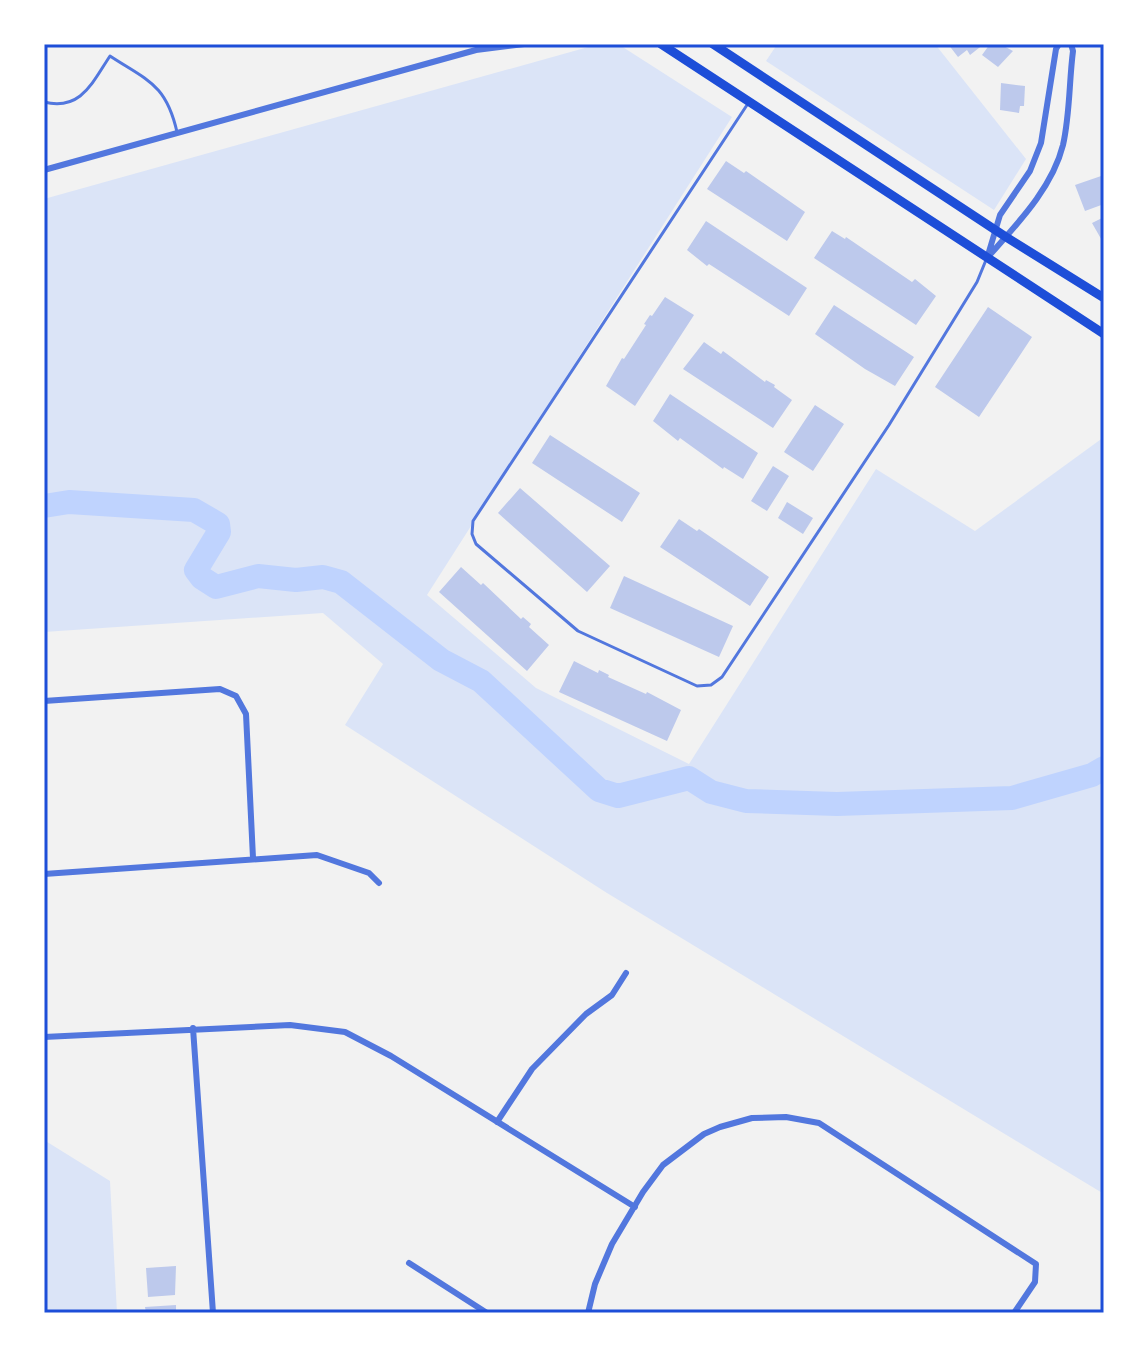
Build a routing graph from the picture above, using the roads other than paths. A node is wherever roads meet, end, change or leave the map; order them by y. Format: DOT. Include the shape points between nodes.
graph roads {
  1 [pos="487,44"];
  2 [pos="524,44"];
  3 [pos="661,44"];
  4 [pos="713,44"];
  5 [pos="1059,44"];
  6 [pos="1071,44"];
  7 [pos="476,50"];
  8 [pos="44,102"];
  9 [pos="749,102"];
  10 [pos="177,132"];
  11 [pos="44,170"];
  12 [pos="996,230"];
  13 [pos="1006,237"];
  14 [pos="987,258"];
  15 [pos="1104,298"];
  16 [pos="1104,334"];
  17 [pos="44,701"];
  18 [pos="253,858"];
  19 [pos="44,874"];
  20 [pos="379,883"];
  21 [pos="626,973"];
  22 [pos="193,1028"];
  23 [pos="44,1037"];
  24 [pos="497,1122"];
  25 [pos="635,1207"];
  26 [pos="409,1263"];
  27 [pos="213,1313"];
  28 [pos="487,1313"];
  29 [pos="588,1313"];
  30 [pos="1014,1313"];
  1 -- 7 [label="street"];
  2 -- 7 [label="street"];
  3 -- 9 [label="main road"];
  4 -- 12 [label="main road"];
  5 -- 12 [label="street" via="1041,143"];
  6 -- 13 [label="street" via="1062,148 1018,226"];
  7 -- 10 [label="street"];
  8 -- 10 [label="lane" via="59,106 80,96 110,56 161,90"];
  9 -- 14 [label="main road"];
  9 -- 14 [label="lane" via="473,521 476,544 578,631 697,686 722,677 889,425"];
  10 -- 11 [label="street"];
  12 -- 13 [label="main road"];
  12 -- 14 [label="street"];
  13 -- 14 [label="street"];
  13 -- 15 [label="main road"];
  14 -- 16 [label="main road"];
  17 -- 18 [label="street" via="220,689 236,696 246,714"];
  18 -- 19 [label="street"];
  18 -- 20 [label="street" via="317,855 369,873"];
  21 -- 24 [label="street" via="612,995 532,1069"];
  22 -- 23 [label="street"];
  22 -- 24 [label="street" via="290,1025 345,1032"];
  22 -- 27 [label="street"];
  24 -- 25 [label="street"];
  25 -- 29 [label="street" via="612,1244"];
  25 -- 30 [label="street" via="663,1165 704,1134 752,1118 819,1123 1036,1264 1035,1282"];
  26 -- 28 [label="street"];
}
